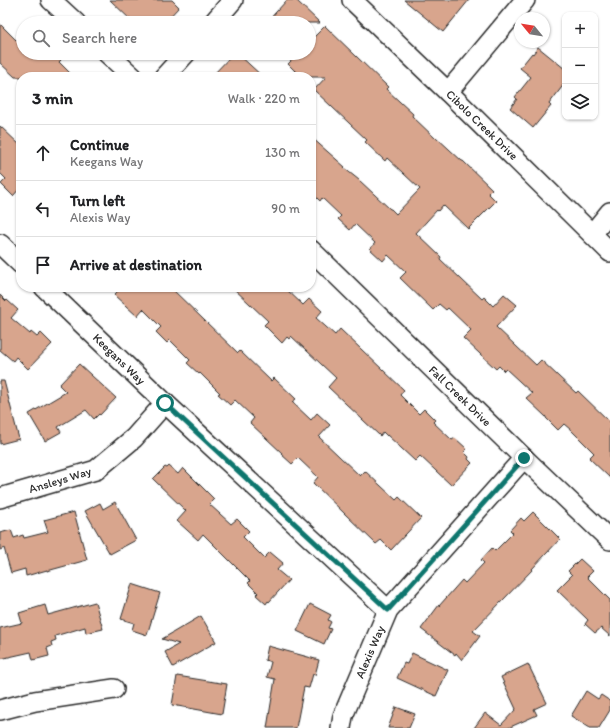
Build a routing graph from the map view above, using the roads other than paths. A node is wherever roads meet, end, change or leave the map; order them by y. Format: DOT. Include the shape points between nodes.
graph roads {
  1 [pos="51,0"];
  2 [pos="233,0"];
  3 [pos="352,0"];
  4 [pos="525,0"];
  5 [pos="68,16"];
  6 [pos="219,16"];
  7 [pos="115,60"];
  8 [pos="180,60"];
  9 [pos="128,72"];
  10 [pos="169,72"];
  11 [pos="448,92"];
  12 [pos="610,212"];
  13 [pos="592,234"];
  14 [pos="0,244"];
  15 [pos="610,252"];
  16 [pos="316,255"];
  17 [pos="16,259"];
  18 [pos="49,292"];
  19 [pos="165,403"];
  20 [pos="524,458"];
  21 [pos="0,498"];
  22 [pos="610,540"];
  23 [pos="388,610"];
  24 [pos="114,689"];
  25 [pos="0,710"];
  26 [pos="341,728"];
  1 -- 5 [label="street"];
  2 -- 6 [label="street"];
  3 -- 11 [label="street, Cibolo Creek Drive"];
  4 -- 11 [label="street"];
  7 -- 9 [label="street"];
  8 -- 10 [label="street"];
  11 -- 13 [label="street, Cibolo Creek Drive"];
  12 -- 13 [label="street"];
  13 -- 15 [label="street, Cibolo Creek Drive"];
  14 -- 17 [label="street"];
  16 -- 20 [label="street, Fall Creek Drive"];
  18 -- 19 [label="street, Keegans Way"];
  19 -- 21 [label="street, Ansleys Way" via="134,438 96,470"];
  19 -- 23 [label="street, Keegans Way"];
  20 -- 22 [label="street, Fall Creek Drive"];
  20 -- 23 [label="street, Alexis Way"];
  23 -- 26 [label="street, Alexis Way" via="343,716"];
  24 -- 25 [label="street" via="35,701"];
}
